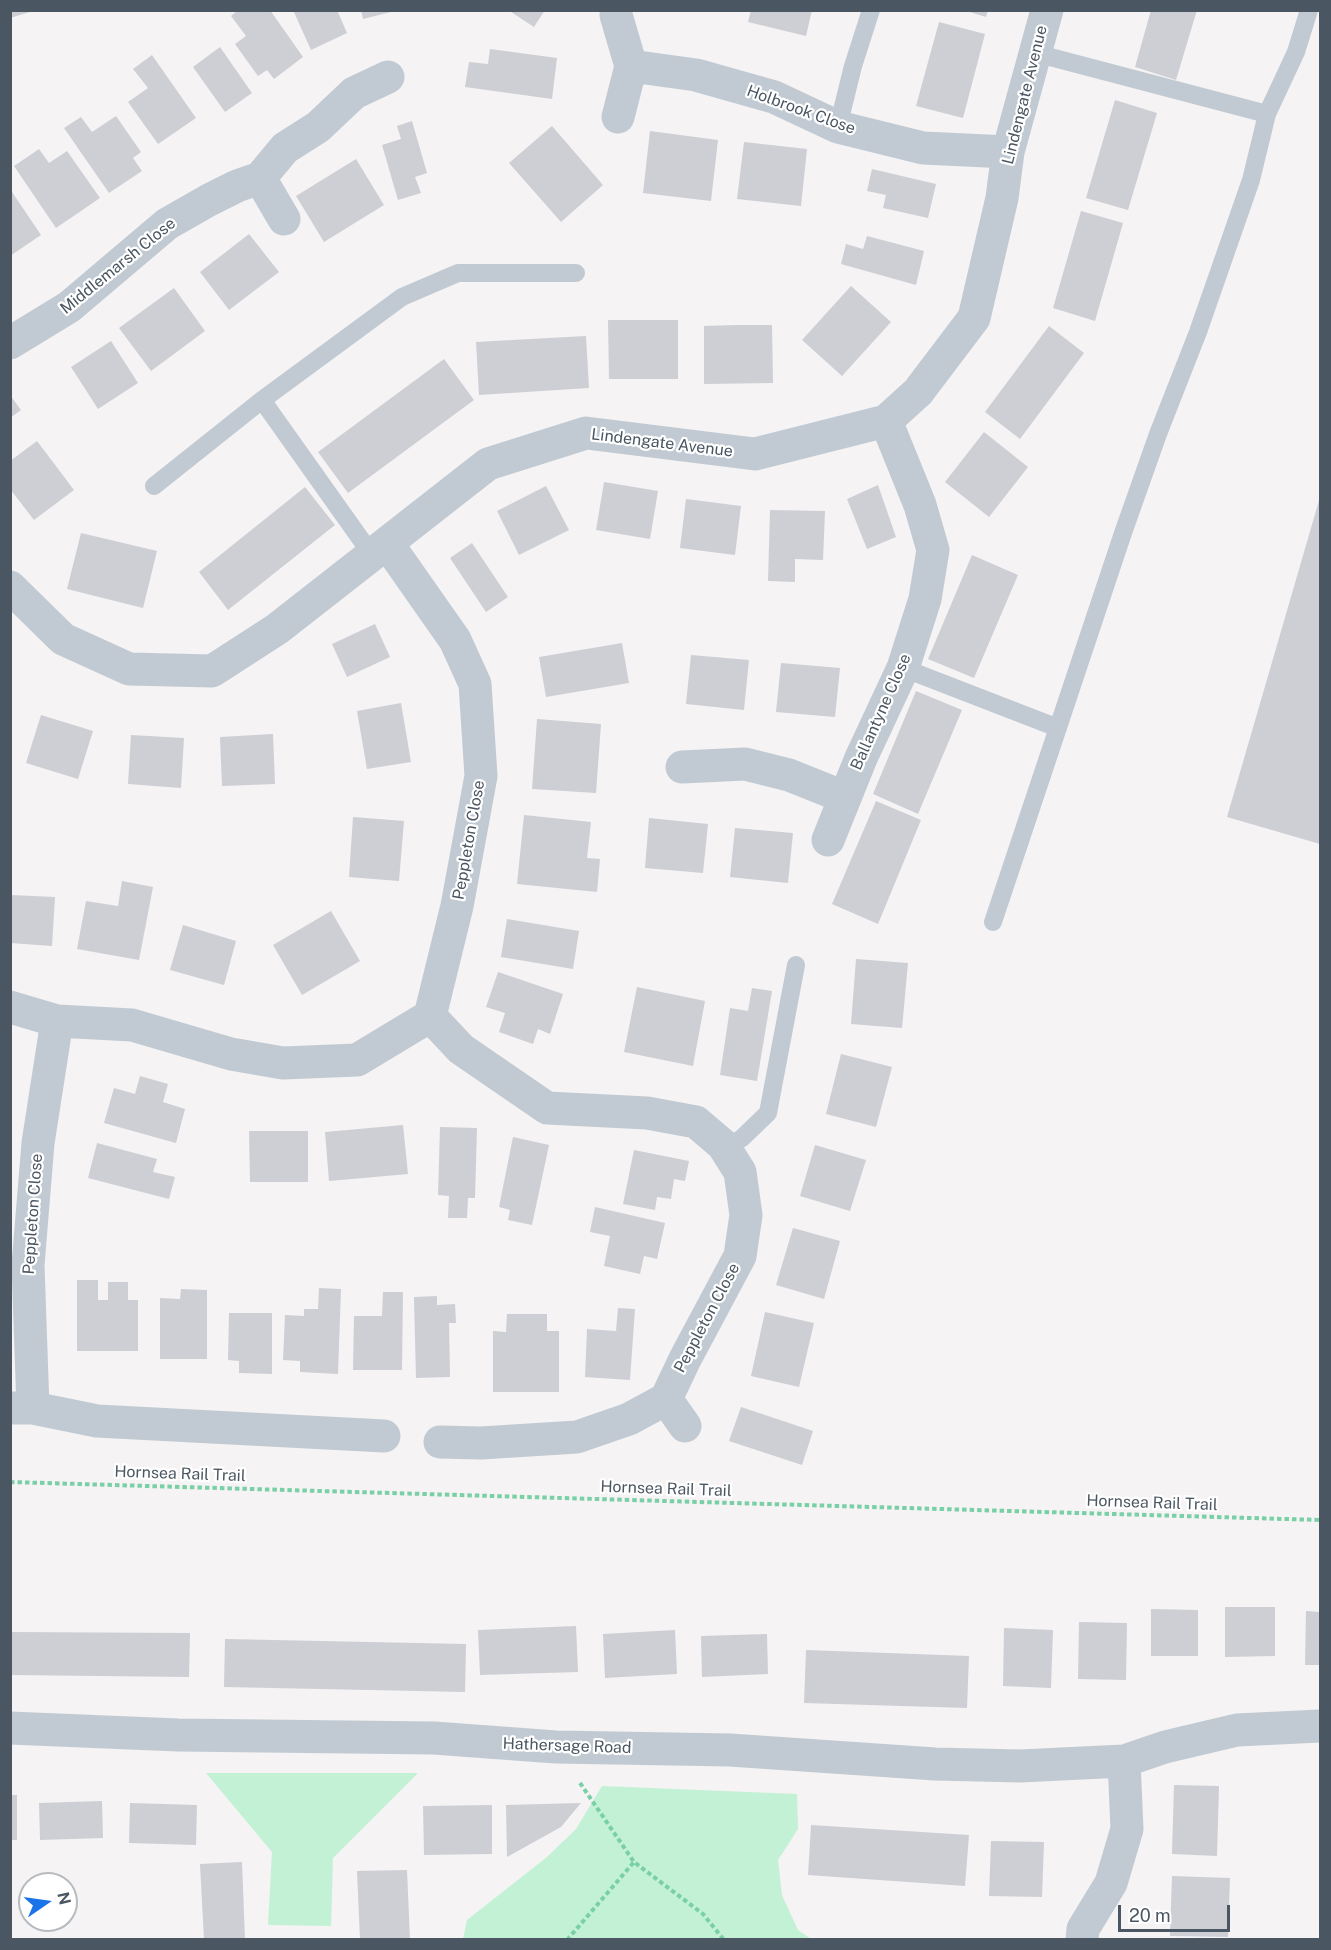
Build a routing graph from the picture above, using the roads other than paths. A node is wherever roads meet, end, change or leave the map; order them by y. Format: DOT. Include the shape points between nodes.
graph roads {
  1 [pos="871,10"];
  2 [pos="1047,10"];
  3 [pos="1309,10"];
  4 [pos="616,15"];
  5 [pos="1035,53"];
  6 [pos="631,66"];
  7 [pos="388,77"];
  8 [pos="1267,114"];
  9 [pos="618,117"];
  10 [pos="838,127"];
  11 [pos="1008,152"];
  12 [pos="260,178"];
  13 [pos="284,219"];
  14 [pos="576,273"];
  15 [pos="10,343"];
  16 [pos="262,400"];
  17 [pos="886,421"];
  18 [pos="154,486"];
  19 [pos="379,549"];
  20 [pos="10,588"];
  21 [pos="903,668"];
  22 [pos="1058,728"];
  23 [pos="682,767"];
  24 [pos="844,797"];
  25 [pos="828,840"];
  26 [pos="993,922"];
  27 [pos="796,964"];
  28 [pos="10,1007"];
  29 [pos="430,1016"];
  30 [pos="57,1021"];
  31 [pos="725,1149"];
  32 [pos="666,1399"];
  33 [pos="22,1408"];
  34 [pos="685,1426"];
  35 [pos="384,1436"];
  36 [pos="440,1442"];
  37 [pos="1320,1726"];
  38 [pos="10,1728"];
  39 [pos="1124,1761"];
  40 [pos="1082,1940"];
  1 -- 10 [label="lane"];
  2 -- 5 [label="street, Lindengate Avenue"];
  3 -- 8 [label="lane" via="1296,52"];
  4 -- 6 [label="street"];
  5 -- 8 [label="lane"];
  5 -- 11 [label="street, Lindengate Avenue"];
  6 -- 9 [label="street"];
  6 -- 10 [label="street, Holbrook Close" via="696,75 763,94"];
  7 -- 12 [label="street, Middlemarsh Close" via="354,93 318,127 285,148"];
  8 -- 22 [label="lane" via="1251,180 1134,500"];
  10 -- 11 [label="street, Holbrook Close" via="923,148"];
  11 -- 17 [label="street, Lindengate Avenue" via="1002,198 974,318 918,392"];
  12 -- 13 [label="street"];
  12 -- 15 [label="street, Middlemarsh Close" via="237,186 167,224 69,307"];
  14 -- 16 [label="lane" via="458,273 402,297"];
  16 -- 18 [label="lane"];
  16 -- 19 [label="lane"];
  17 -- 19 [label="street, Lindengate Avenue" via="755,454 586,433 488,464"];
  17 -- 21 [label="street, Ballantyne Close" via="920,505 933,550 925,599"];
  19 -- 20 [label="street, Lindengate Avenue" via="277,629 212,671 129,669 63,639"];
  19 -- 29 [label="street, Peppleton Close" via="455,640 475,684 481,776 457,906"];
  21 -- 22 [label="lane"];
  21 -- 24 [label="street, Ballantyne Close"];
  22 -- 26 [label="lane"];
  23 -- 24 [label="street" via="745,764 789,775"];
  24 -- 25 [label="street, Ballantyne Close"];
  27 -- 31 [label="lane" via="768,1113"];
  28 -- 30 [label="street"];
  29 -- 30 [label="street" via="357,1060 282,1064 231,1054 132,1025"];
  29 -- 31 [label="street, Peppleton Close" via="461,1049 547,1108 647,1113 696,1122"];
  30 -- 33 [label="street, Peppleton Close" via="38,1143"];
  31 -- 32 [label="street, Peppleton Close" via="740,1172 746,1215 740,1256"];
  32 -- 34 [label="street"];
  32 -- 36 [label="street" via="629,1419 577,1437"];
  33 -- 35 [label="street, Peppleton Close" via="96,1421"];
  37 -- 39 [label="street, Hathersage Road" via="1237,1730"];
  38 -- 39 [label="street, Hathersage Road" via="178,1735 434,1738 556,1747 730,1750 935,1764 1020,1766"];
  39 -- 40 [label="street" via="1127,1828 1111,1883 1083,1929"];
}
